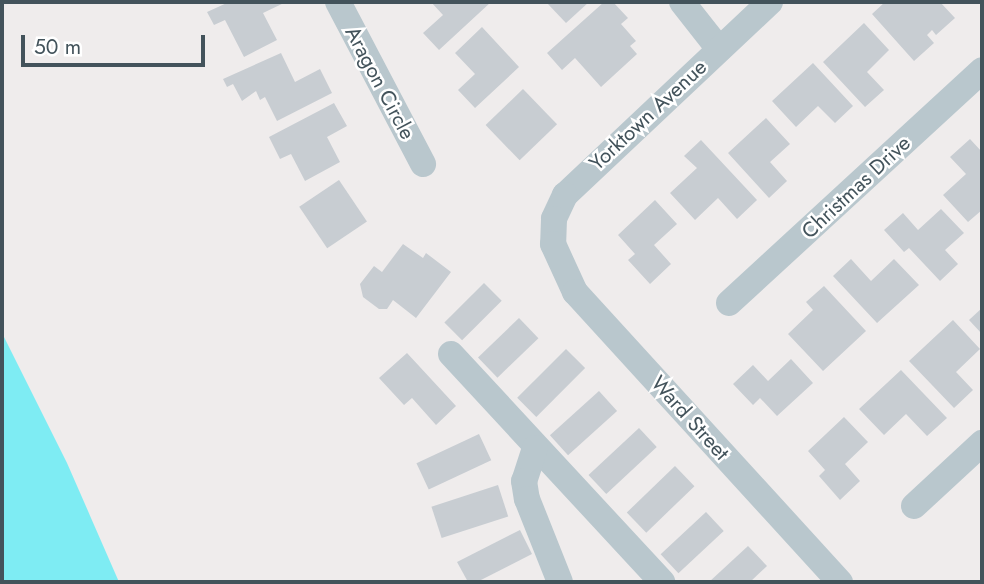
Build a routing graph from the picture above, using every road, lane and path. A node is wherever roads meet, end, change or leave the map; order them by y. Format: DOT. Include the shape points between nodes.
graph roads {
  1 [pos="338,2"];
  2 [pos="681,2"];
  3 [pos="770,2"];
  4 [pos="719,49"];
  5 [pos="982,70"];
  6 [pos="423,164"];
  7 [pos="553,244"];
  8 [pos="729,303"];
  9 [pos="451,354"];
  10 [pos="982,443"];
  11 [pos="535,448"];
  12 [pos="914,506"];
  13 [pos="560,582"];
  14 [pos="662,582"];
  15 [pos="840,582"];
  1 -- 6 [label="street, Aragon Circle"];
  2 -- 4 [label="street"];
  3 -- 4 [label="street, Yorktown Avenue"];
  4 -- 7 [label="street, Yorktown Avenue" via="565,195 554,219"];
  5 -- 8 [label="street, Christmas Drive"];
  7 -- 15 [label="street, Ward Street" via="575,292"];
  9 -- 11 [label="street"];
  10 -- 12 [label="street"];
  11 -- 13 [label="street" via="524,481 527,499"];
  11 -- 14 [label="street"];
}
